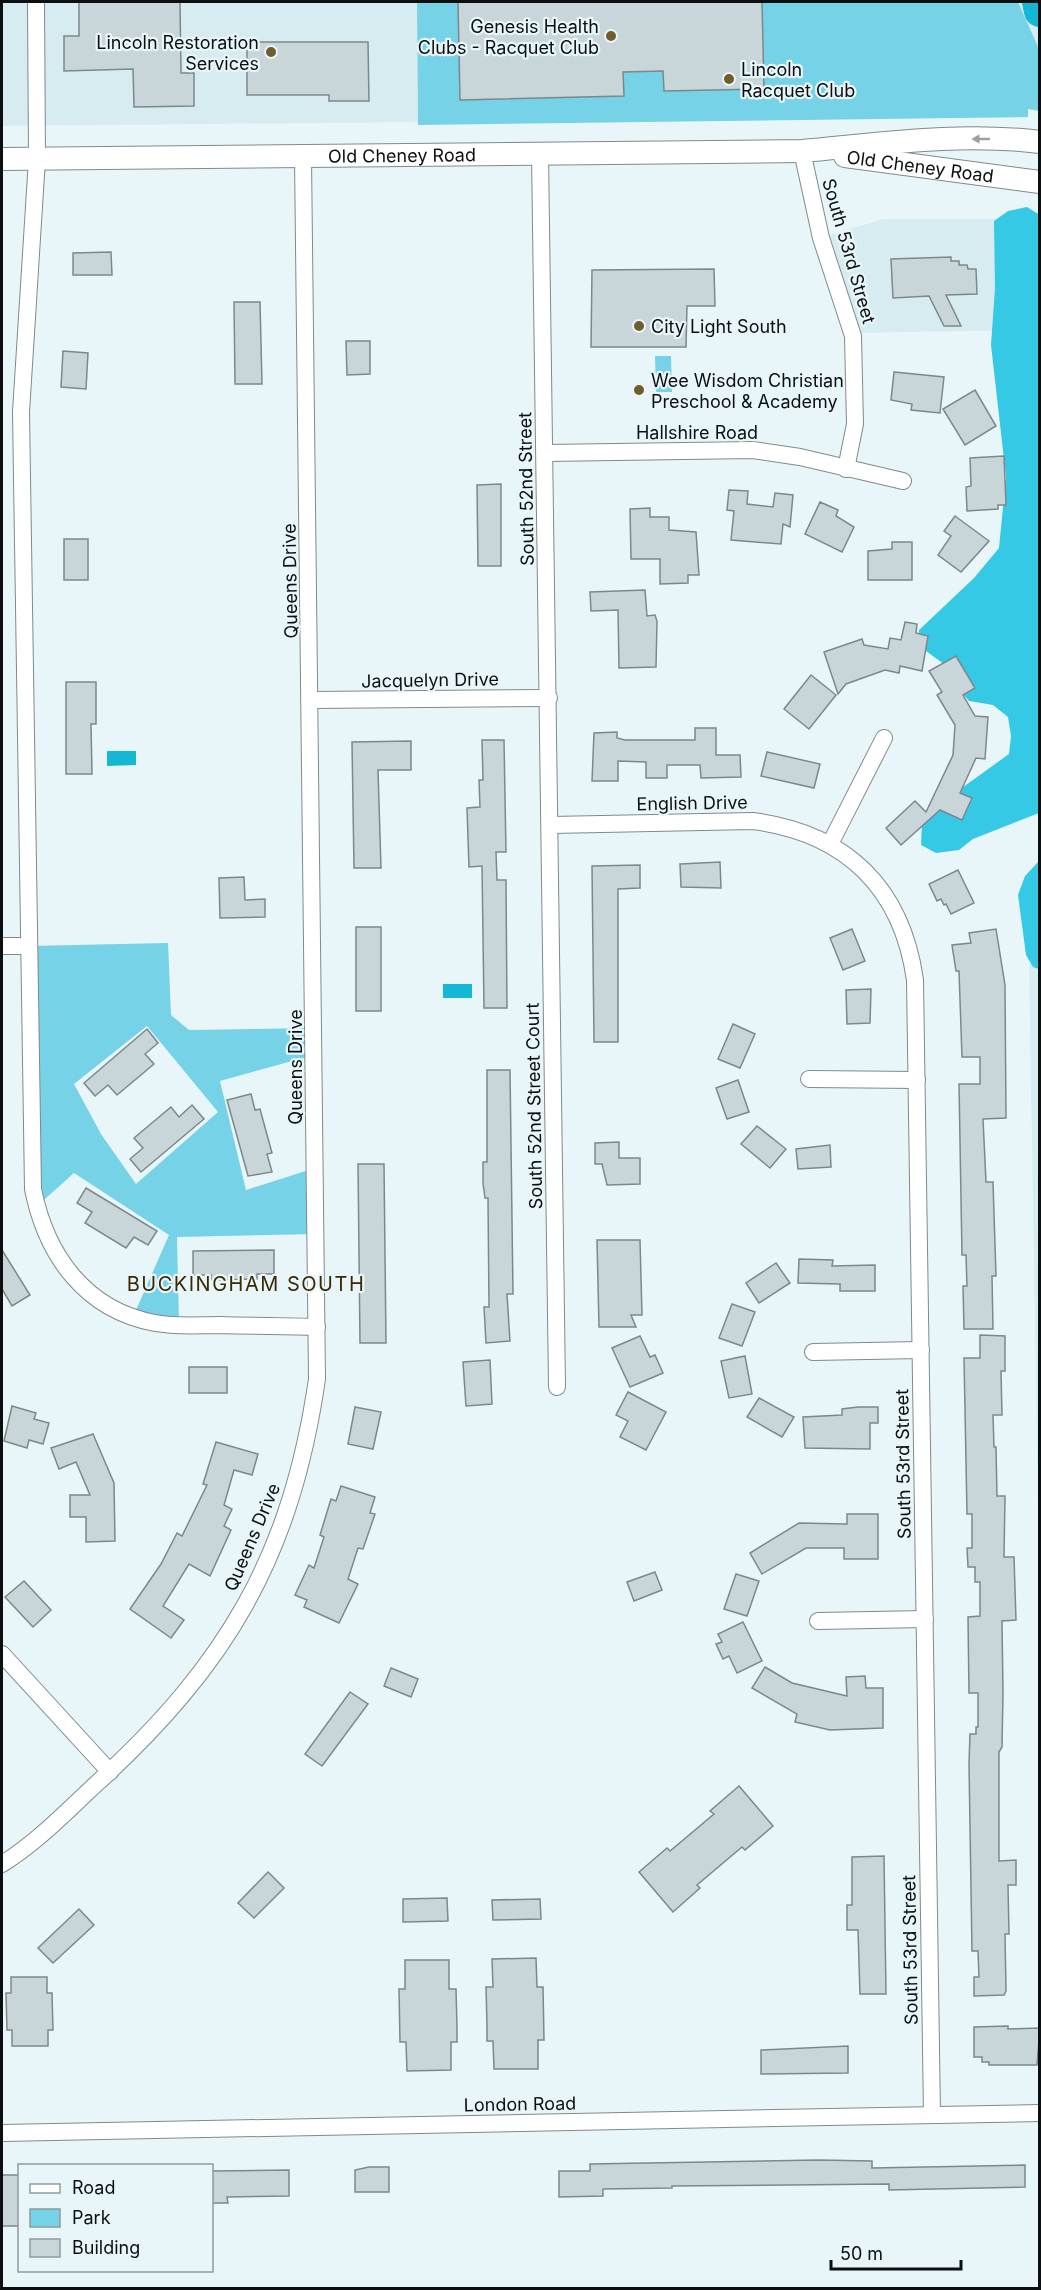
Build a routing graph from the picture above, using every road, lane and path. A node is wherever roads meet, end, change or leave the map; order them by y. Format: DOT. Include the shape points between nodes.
graph roads {
  1 [pos="36,2"];
  2 [pos="1040,142"];
  3 [pos="802,151"];
  4 [pos="540,153"];
  5 [pos="303,157"];
  6 [pos="2,159"];
  7 [pos="37,159"];
  8 [pos="1040,182"];
  9 [pos="545,453"];
  10 [pos="846,469"];
  11 [pos="903,481"];
  12 [pos="549,698"];
  13 [pos="311,700"];
  14 [pos="884,738"];
  15 [pos="551,825"];
  16 [pos="830,844"];
  17 [pos="2,946"];
  18 [pos="29,946"];
  19 [pos="809,1079"];
  20 [pos="917,1080"];
  21 [pos="316,1327"];
  22 [pos="921,1350"];
  23 [pos="813,1352"];
  24 [pos="557,1387"];
  25 [pos="925,1619"];
  26 [pos="818,1621"];
  27 [pos="2,1654"];
  28 [pos="110,1772"];
  29 [pos="2,1864"];
  30 [pos="1040,2113"];
  31 [pos="932,2115"];
  32 [pos="2,2133"];
  1 -- 7 [label="street"];
  2 -- 3 [label="main road, Old Cheney Road, one-way" via="955,140"];
  3 -- 4 [label="main road, Old Cheney Road"];
  3 -- 8 [label="main road, Old Cheney Road"];
  3 -- 10 [label="street, South 53rd Street" via="821,238 853,336 854,432"];
  4 -- 5 [label="main road, Old Cheney Road"];
  4 -- 9 [label="street, South 52nd Street"];
  5 -- 7 [label="main road, Old Cheney Road"];
  5 -- 13 [label="street, Queens Drive"];
  6 -- 7 [label="main road, Old Cheney Road"];
  7 -- 18 [label="street" via="21,412"];
  9 -- 10 [label="street, Hallshire Road" via="753,450"];
  9 -- 12 [label="street, South 52nd Street"];
  10 -- 11 [label="street, Hallshire Road"];
  12 -- 13 [label="street, Jacquelyn Drive"];
  12 -- 15 [label="street, South 52nd Street"];
  13 -- 21 [label="street, Queens Drive"];
  14 -- 16 [label="street"];
  15 -- 16 [label="street, English Drive" via="753,821 788,827"];
  15 -- 24 [label="street, South 52nd Street Court"];
  16 -- 20 [label="street, South 53rd Street" via="873,879 902,926 911,951 915,981"];
  17 -- 18 [label="street"];
  18 -- 21 [label="street" via="33,1189 38,1217 57,1257 73,1278 109,1306 155,1323"];
  19 -- 20 [label="street"];
  20 -- 22 [label="street, South 53rd Street"];
  21 -- 28 [label="street, Queens Drive" via="317,1379 309,1431 297,1482 261,1575 207,1666 156,1728"];
  22 -- 23 [label="street"];
  22 -- 25 [label="street, South 53rd Street"];
  25 -- 26 [label="street"];
  25 -- 31 [label="street, South 53rd Street"];
  27 -- 28 [label="street"];
  28 -- 29 [label="street, Queens Drive" via="20,1853"];
  30 -- 31 [label="street, London Road"];
  31 -- 32 [label="street, London Road"];
}
